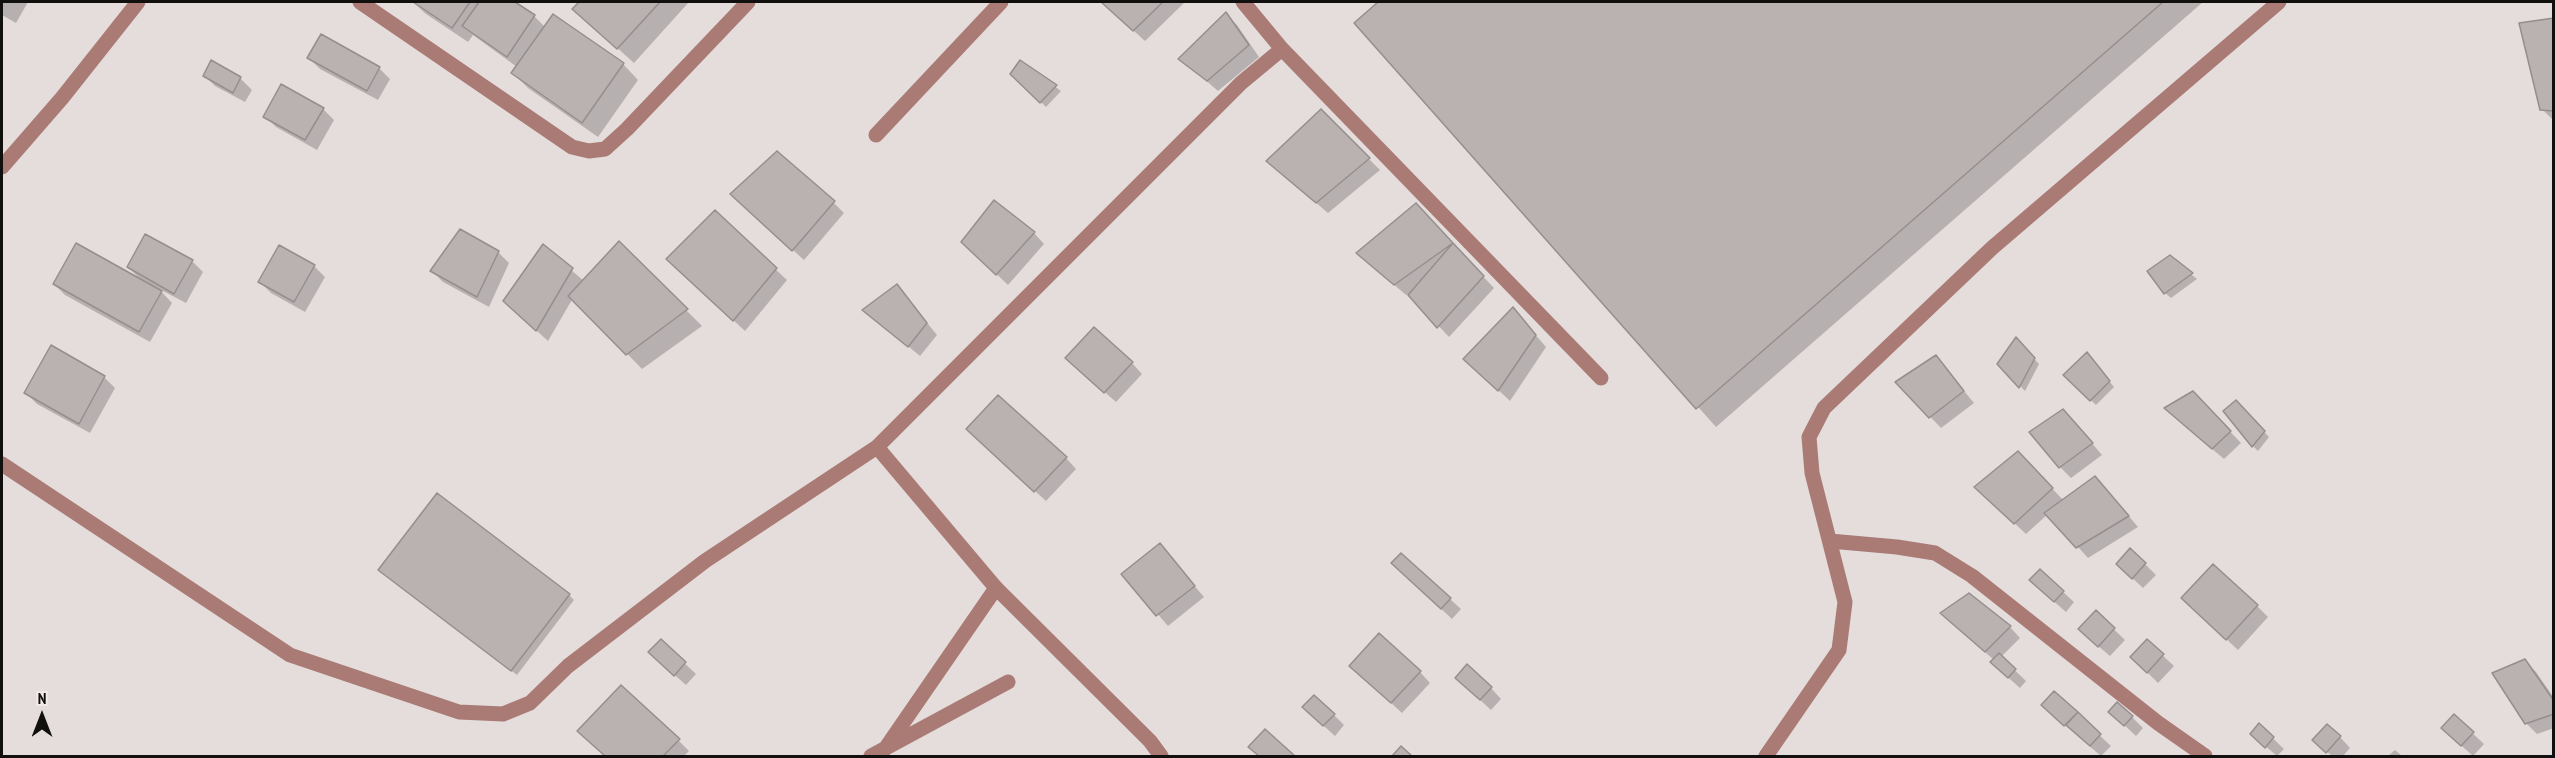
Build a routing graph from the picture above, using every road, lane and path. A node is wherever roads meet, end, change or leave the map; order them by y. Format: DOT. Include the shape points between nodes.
graph roads {
  1 [pos="138,2"];
  2 [pos="360,2"];
  3 [pos="748,2"];
  4 [pos="1001,2"];
  5 [pos="1243,2"];
  6 [pos="2279,2"];
  7 [pos="1282,49"];
  8 [pos="876,135"];
  9 [pos="2,167"];
  10 [pos="1601,378"];
  11 [pos="877,447"];
  12 [pos="2,464"];
  13 [pos="1830,541"];
  14 [pos="996,588"];
  15 [pos="1008,682"];
  16 [pos="878,753"];
  17 [pos="1161,756"];
  18 [pos="1766,756"];
  19 [pos="2205,756"];
  1 -- 9 [label="street"];
  2 -- 3 [label="street" via="572,147 589,151 605,149 627,129"];
  4 -- 8 [label="street"];
  5 -- 7 [label="street"];
  6 -- 13 [label="street" via="1992,248 1824,408 1809,437 1812,473"];
  7 -- 10 [label="street"];
  7 -- 11 [label="street" via="1241,83"];
  11 -- 12 [label="street" via="705,561 568,666 530,703 502,714 459,712 290,655"];
  11 -- 14 [label="street"];
  13 -- 18 [label="street" via="1845,602 1839,650"];
  13 -- 19 [label="street" via="1935,553 1972,576"];
  14 -- 16 [label="street"];
  14 -- 17 [label="street"];
  15 -- 16 [label="street"];
}
